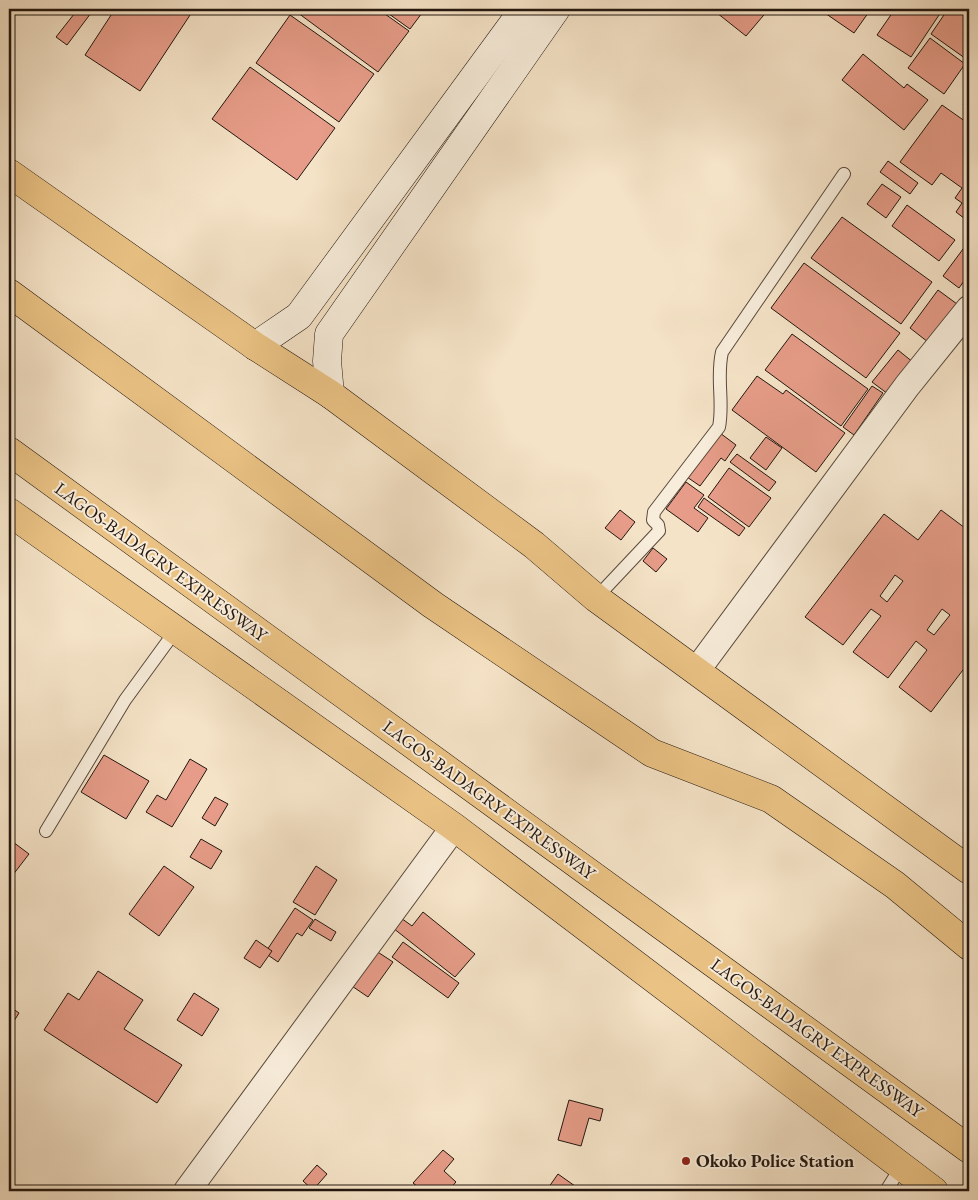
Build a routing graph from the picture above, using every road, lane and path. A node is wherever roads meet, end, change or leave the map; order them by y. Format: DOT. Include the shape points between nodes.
graph roads {
  1 [pos="524,9"];
  2 [pos="556,9"];
  3 [pos="9,173"];
  4 [pos="844,174"];
  5 [pos="9,294"];
  6 [pos="969,309"];
  7 [pos="255,346"];
  8 [pos="330,394"];
  9 [pos="9,451"];
  10 [pos="9,512"];
  11 [pos="596,598"];
  12 [pos="176,630"];
  13 [pos="697,670"];
  14 [pos="454,827"];
  15 [pos="46,831"];
  16 [pos="969,870"];
  17 [pos="969,946"];
  18 [pos="969,1149"];
  19 [pos="900,1167"];
  20 [pos="188,1191"];
  21 [pos="886,1191"];
  22 [pos="934,1191"];
  1 -- 7 [label="street" via="299,316"];
  2 -- 8 [label="street" via="329,334"];
  3 -- 7 [label="main road"];
  4 -- 11 [label="lane" via="722,352 719,427 654,512 653,520 659,531"];
  5 -- 17 [label="main road" via="433,605 652,753 771,799 895,884"];
  6 -- 13 [label="street" via="907,386"];
  7 -- 8 [label="main road"];
  8 -- 11 [label="main road" via="526,539"];
  9 -- 18 [label="main road, LAGOS-BADAGRY EXPRESSWAY"];
  10 -- 12 [label="main road"];
  11 -- 13 [label="main road"];
  12 -- 14 [label="main road"];
  12 -- 15 [label="lane" via="125,700"];
  13 -- 16 [label="main road"];
  14 -- 19 [label="main road"];
  14 -- 20 [label="street"];
  19 -- 21 [label="lane"];
  19 -- 22 [label="main road"];
}
